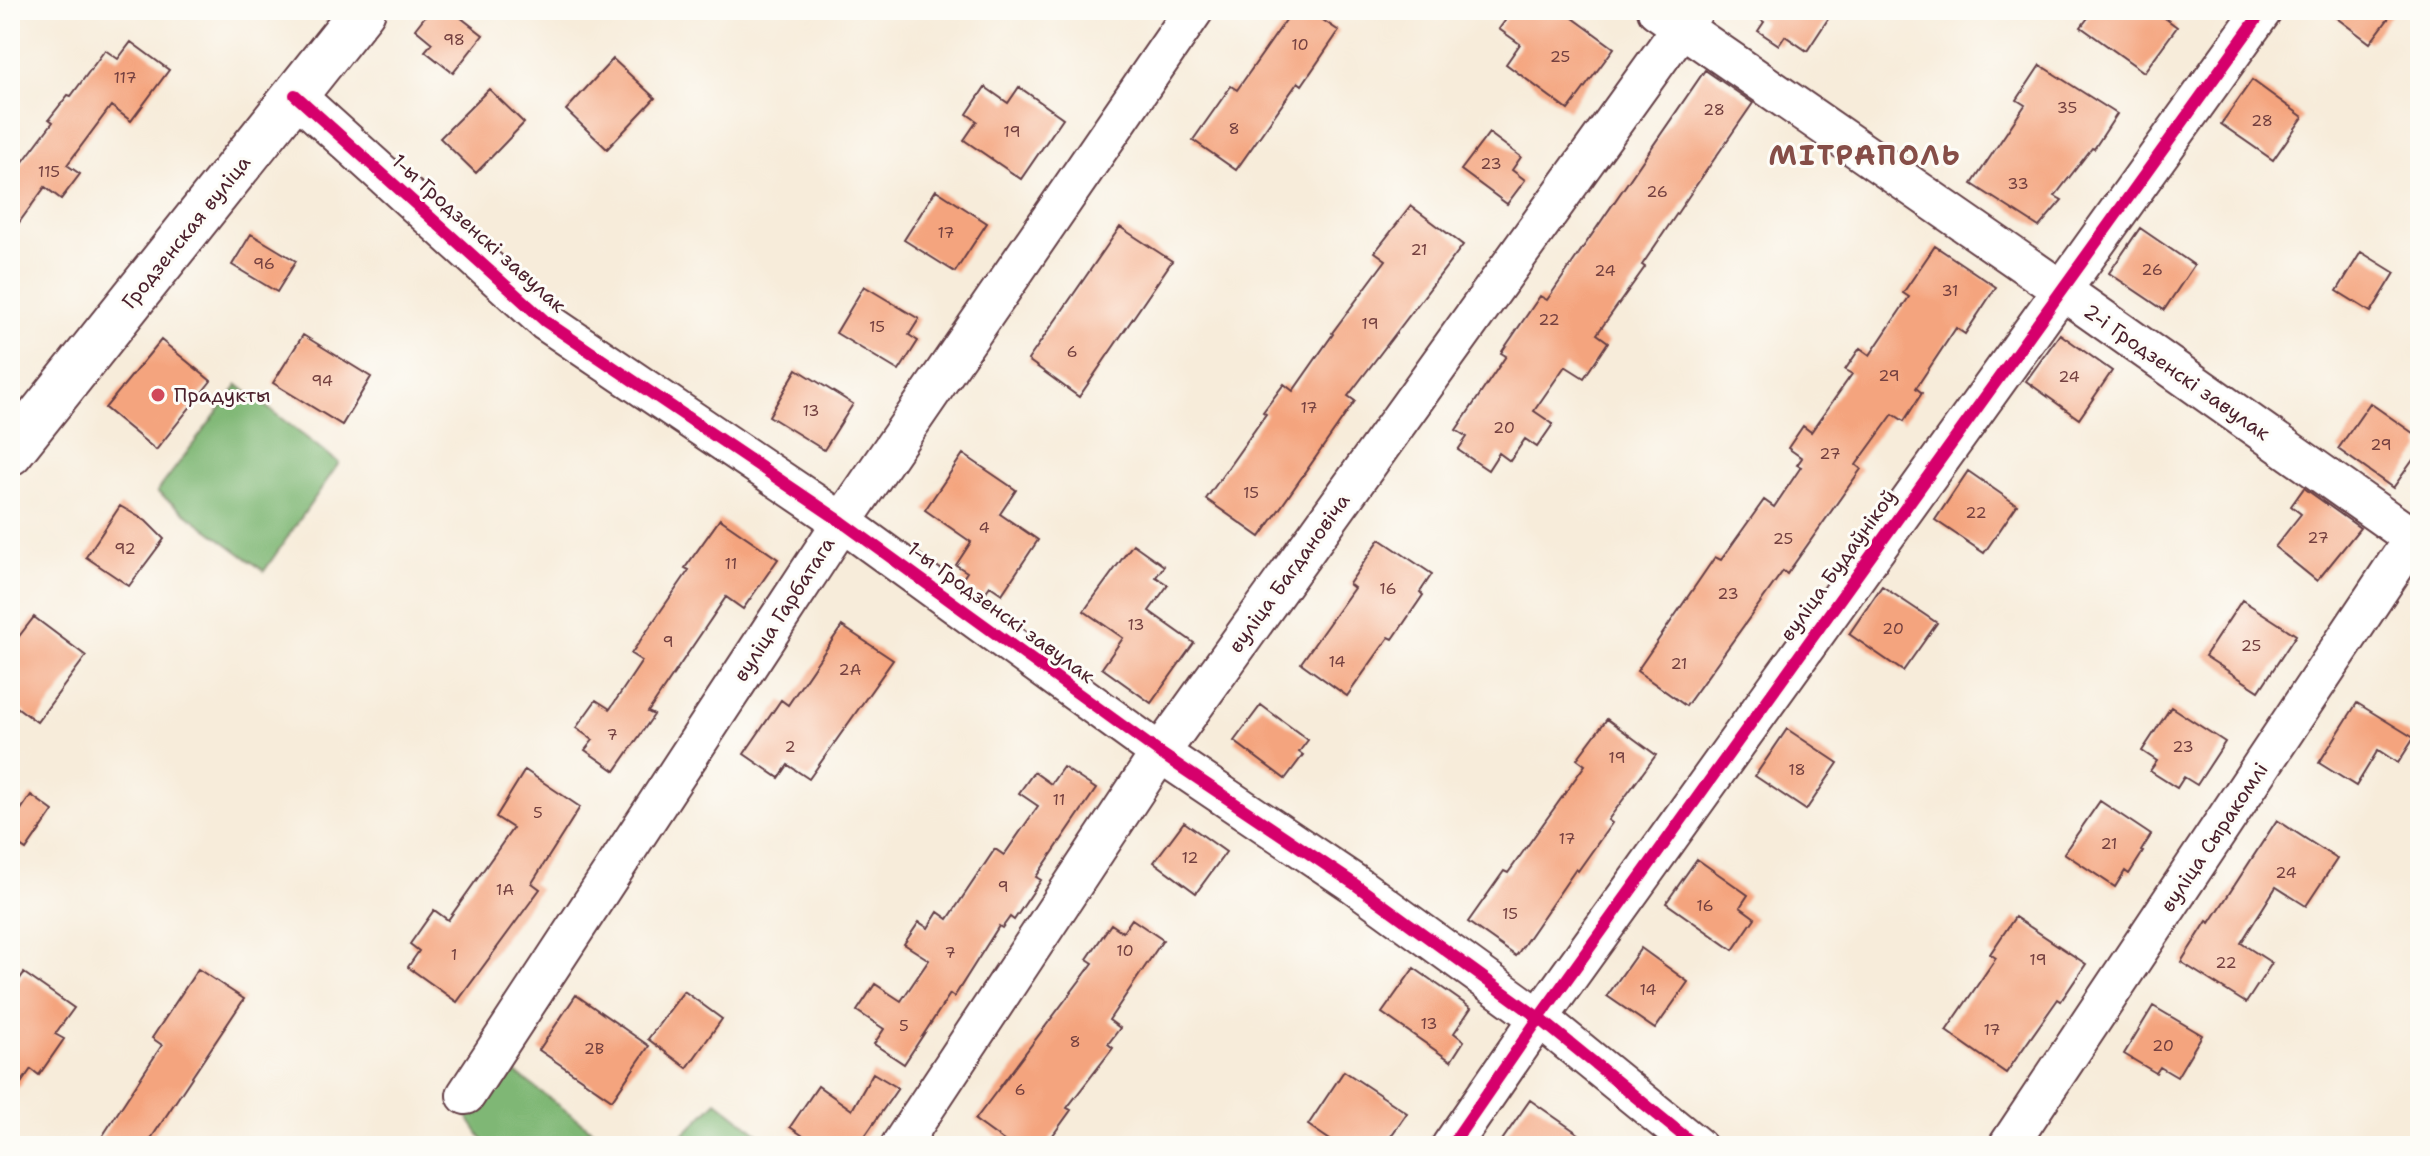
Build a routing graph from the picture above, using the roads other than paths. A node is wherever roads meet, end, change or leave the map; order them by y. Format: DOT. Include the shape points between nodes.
graph roads {
  1 [pos="363,10"];
  2 [pos="1194,10"];
  3 [pos="2263,10"];
  4 [pos="1678,16"];
  5 [pos="295,95"];
  6 [pos="2060,289"];
  7 [pos="10,453"];
  8 [pos="842,522"];
  9 [pos="2418,537"];
  10 [pos="1160,753"];
  11 [pos="1539,1018"];
  12 [pos="466,1095"];
  13 [pos="900,1146"];
  14 [pos="1451,1146"];
  15 [pos="1696,1146"];
  16 [pos="2008,1146"];
  1 -- 5 [label="street, Гродзенская вуліца"];
  2 -- 8 [label="street, вуліца Гарбатага"];
  3 -- 6 [label="street, вуліца Будаўнікоў"];
  4 -- 6 [label="street, 2-і Гродзенскі завулак"];
  4 -- 10 [label="street, вуліца Багдановіча"];
  5 -- 7 [label="street, Гродзенская вуліца"];
  5 -- 8 [label="street, 1-ы Гродзенскі завулак" via="545,321"];
  6 -- 9 [label="street, 2-і Гродзенскі завулак"];
  6 -- 11 [label="street, вуліца Будаўнікоў"];
  8 -- 10 [label="street, 1-ы Гродзенскі завулак"];
  8 -- 12 [label="street, вуліца Гарбатага"];
  9 -- 16 [label="street, вуліца Сыракомлі"];
  10 -- 11 [label="street, 1-ы Гродзенскі завулак" via="1353,883"];
  10 -- 13 [label="street, вуліца Багдановіча"];
  11 -- 14 [label="street, вуліца Будаўнікоў"];
  11 -- 15 [label="street, 1-ы Гродзенскі завулак"];
}
